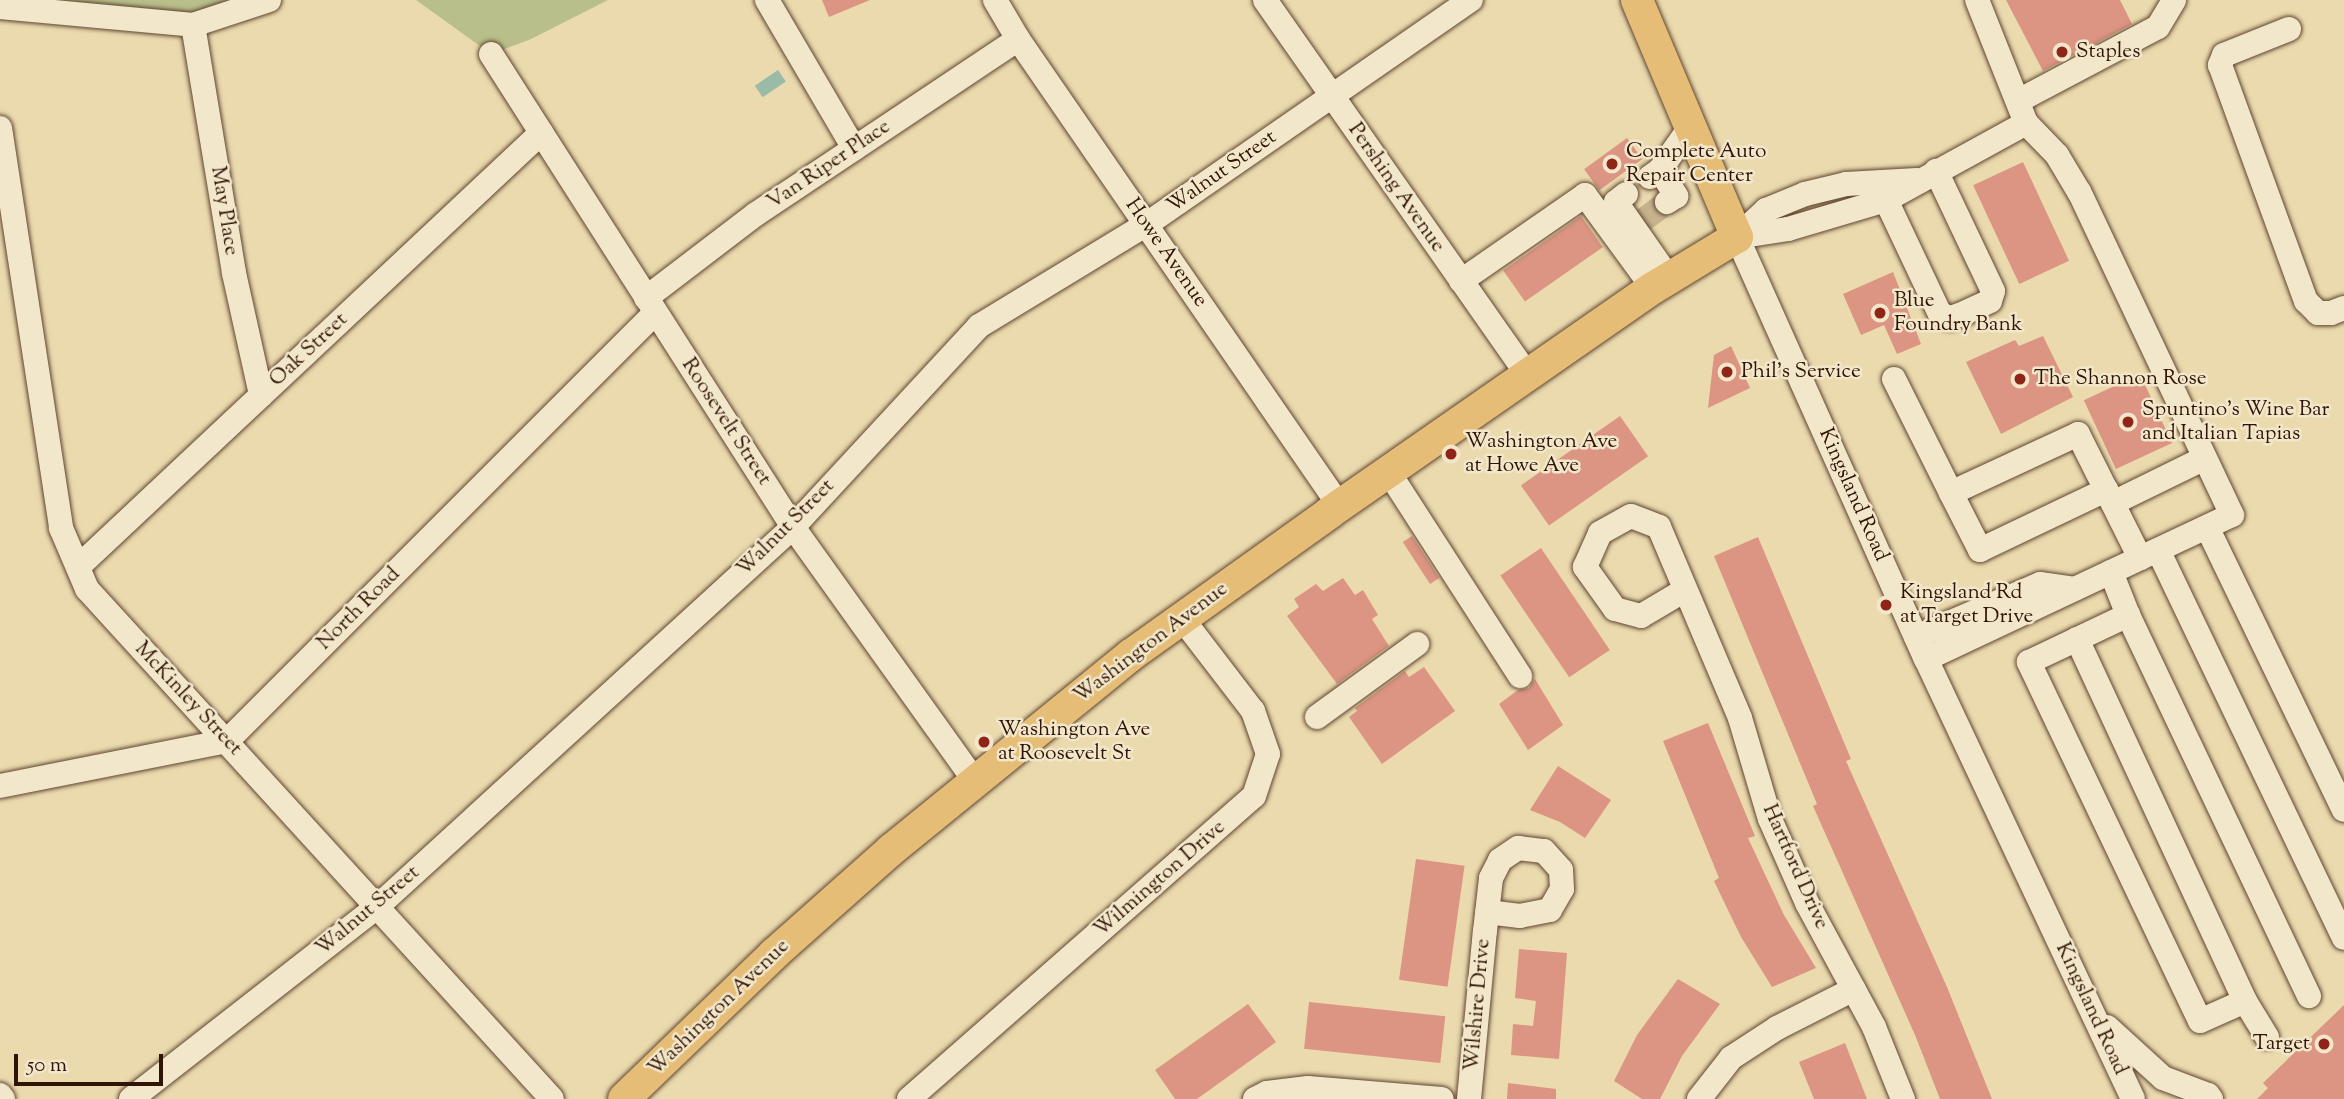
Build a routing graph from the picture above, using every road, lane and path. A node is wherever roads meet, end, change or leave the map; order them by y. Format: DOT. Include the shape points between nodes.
graph roads {
  1 [pos="269,0"];
  2 [pos="767,0"];
  3 [pos="995,0"];
  4 [pos="1265,0"];
  5 [pos="1471,0"];
  6 [pos="1637,0"];
  7 [pos="1977,0"];
  8 [pos="2174,0"];
  9 [pos="0,6"];
  10 [pos="193,25"];
  11 [pos="2289,30"];
  12 [pos="1018,39"];
  13 [pos="491,54"];
  14 [pos="1331,96"];
  15 [pos="2022,112"];
  16 [pos="1691,126"];
  17 [pos="0,128"];
  18 [pos="541,133"];
  19 [pos="854,148"];
  20 [pos="1928,176"];
  21 [pos="1661,185"];
  22 [pos="1886,200"];
  23 [pos="1632,213"];
  24 [pos="1147,224"];
  25 [pos="1737,237"];
  26 [pos="1461,281"];
  27 [pos="1661,283"];
  28 [pos="650,306"];
  29 [pos="2344,308"];
  30 [pos="1528,376"];
  31 [pos="1894,379"];
  32 [pos="261,395"];
  33 [pos="2205,458"];
  34 [pos="1388,471"];
  35 [pos="1951,493"];
  36 [pos="2109,496"];
  37 [pos="1339,505"];
  38 [pos="793,527"];
  39 [pos="2207,527"];
  40 [pos="2149,554"];
  41 [pos="78,567"];
  42 [pos="2111,572"];
  43 [pos="1685,590"];
  44 [pos="2128,615"];
  45 [pos="1181,617"];
  46 [pos="2077,639"];
  47 [pos="1417,644"];
  48 [pos="1921,648"];
  49 [pos="1520,676"];
  50 [pos="1317,717"];
  51 [pos="227,741"];
  52 [pos="975,781"];
  53 [pos="0,786"];
  54 [pos="2344,810"];
  55 [pos="378,906"];
  56 [pos="1487,912"];
  57 [pos="2344,938"];
  58 [pos="1854,989"];
  59 [pos="2309,996"];
  60 [pos="2245,1001"];
  61 [pos="2094,1014"];
  62 [pos="2267,1037"];
  63 [pos="2207,1098"];
  64 [pos="131,1099"];
  65 [pos="552,1099"];
  66 [pos="624,1099"];
  67 [pos="909,1099"];
  68 [pos="1255,1099"];
  69 [pos="1442,1099"];
  70 [pos="1469,1099"];
  71 [pos="1699,1099"];
  72 [pos="1903,1099"];
  73 [pos="2133,1099"];
  1 -- 10 [label="street"];
  2 -- 19 [label="street"];
  3 -- 12 [label="street, Howe Avenue"];
  4 -- 14 [label="street, Pershing Avenue"];
  5 -- 14 [label="street, Walnut Street"];
  6 -- 16 [label="main road, Kingsland Road"];
  7 -- 15 [label="street"];
  8 -- 15 [label="street" via="2158,27"];
  9 -- 10 [label="street"];
  10 -- 32 [label="street, May Place" via="234,273"];
  11 -- 29 [label="street" via="2224,55 2220,65 2306,301 2318,313"];
  12 -- 19 [label="street, Van Riper Place"];
  12 -- 24 [label="street, Howe Avenue"];
  13 -- 18 [label="street, Roosevelt Street"];
  14 -- 24 [label="street, Walnut Street"];
  14 -- 26 [label="street, Pershing Avenue"];
  15 -- 20 [label="street"];
  15 -- 33 [label="street" via="2057,155 2079,192"];
  16 -- 21 [label="street"];
  16 -- 25 [label="main road, Kingsland Road"];
  17 -- 41 [label="street, McKinley Street" via="61,528"];
  18 -- 28 [label="street, Roosevelt Street"];
  18 -- 32 [label="street, Oak Street"];
  19 -- 28 [label="street, Van Riper Place" via="756,214"];
  20 -- 22 [label="street"];
  20 -- 22 [label="street" via="1993,292 1990,301 1950,318 1940,314"];
  20 -- 25 [label="street" via="1846,184 1805,194 1766,210"];
  22 -- 25 [label="street" via="1788,229"];
  23 -- 27 [label="street"];
  24 -- 37 [label="street, Howe Avenue"];
  24 -- 38 [label="street, Walnut Street" via="979,326"];
  25 -- 27 [label="main road"];
  25 -- 48 [label="street, Kingsland Road"];
  26 -- 27 [label="street" via="1585,195"];
  26 -- 30 [label="street, Pershing Avenue"];
  27 -- 30 [label="main road, Washington Avenue"];
  28 -- 38 [label="street, Roosevelt Street"];
  28 -- 51 [label="street, North Road"];
  30 -- 34 [label="main road, Washington Avenue"];
  31 -- 35 [label="street"];
  32 -- 41 [label="street, Oak Street"];
  33 -- 36 [label="street"];
  33 -- 39 [label="street" via="2232,515"];
  34 -- 37 [label="main road, Washington Avenue"];
  34 -- 49 [label="street"];
  35 -- 36 [label="street" via="1980,550"];
  35 -- 36 [label="street" via="2078,434"];
  36 -- 40 [label="street"];
  37 -- 45 [label="main road, Washington Avenue"];
  38 -- 52 [label="street, Roosevelt Street"];
  38 -- 55 [label="street, Walnut Street"];
  39 -- 40 [label="street"];
  39 -- 54 [label="street"];
  40 -- 42 [label="street"];
  40 -- 57 [label="street"];
  41 -- 51 [label="street, McKinley Street" via="87,589"];
  42 -- 44 [label="street"];
  42 -- 48 [label="street" via="2075,589 2040,584"];
  43 -- 58 [label="street, Hartford Drive" via="1740,718 1770,819 1807,903"];
  44 -- 46 [label="street"];
  44 -- 59 [label="street"];
  45 -- 52 [label="main road, Washington Avenue"];
  45 -- 67 [label="street, Wilmington Drive" via="1253,711 1268,754 1254,796"];
  46 -- 60 [label="street"];
  46 -- 60 [label="street" via="2029,662 2200,1021"];
  47 -- 50 [label="street"];
  48 -- 61 [label="street, Kingsland Road"];
  51 -- 53 [label="street"];
  51 -- 55 [label="street, McKinley Street"];
  52 -- 66 [label="main road, Washington Avenue" via="784,945"];
  55 -- 64 [label="street, Walnut Street"];
  55 -- 65 [label="street, McKinley Street"];
  56 -- 70 [label="street, Wilshire Drive"];
  58 -- 71 [label="street" via="1777,1028 1731,1058"];
  58 -- 72 [label="street, Hartford Drive"];
  60 -- 62 [label="street"];
  61 -- 63 [label="street" via="2144,1064"];
  61 -- 73 [label="street, Kingsland Road"];
  68 -- 69 [label="street" via="1308,1088"];
}
